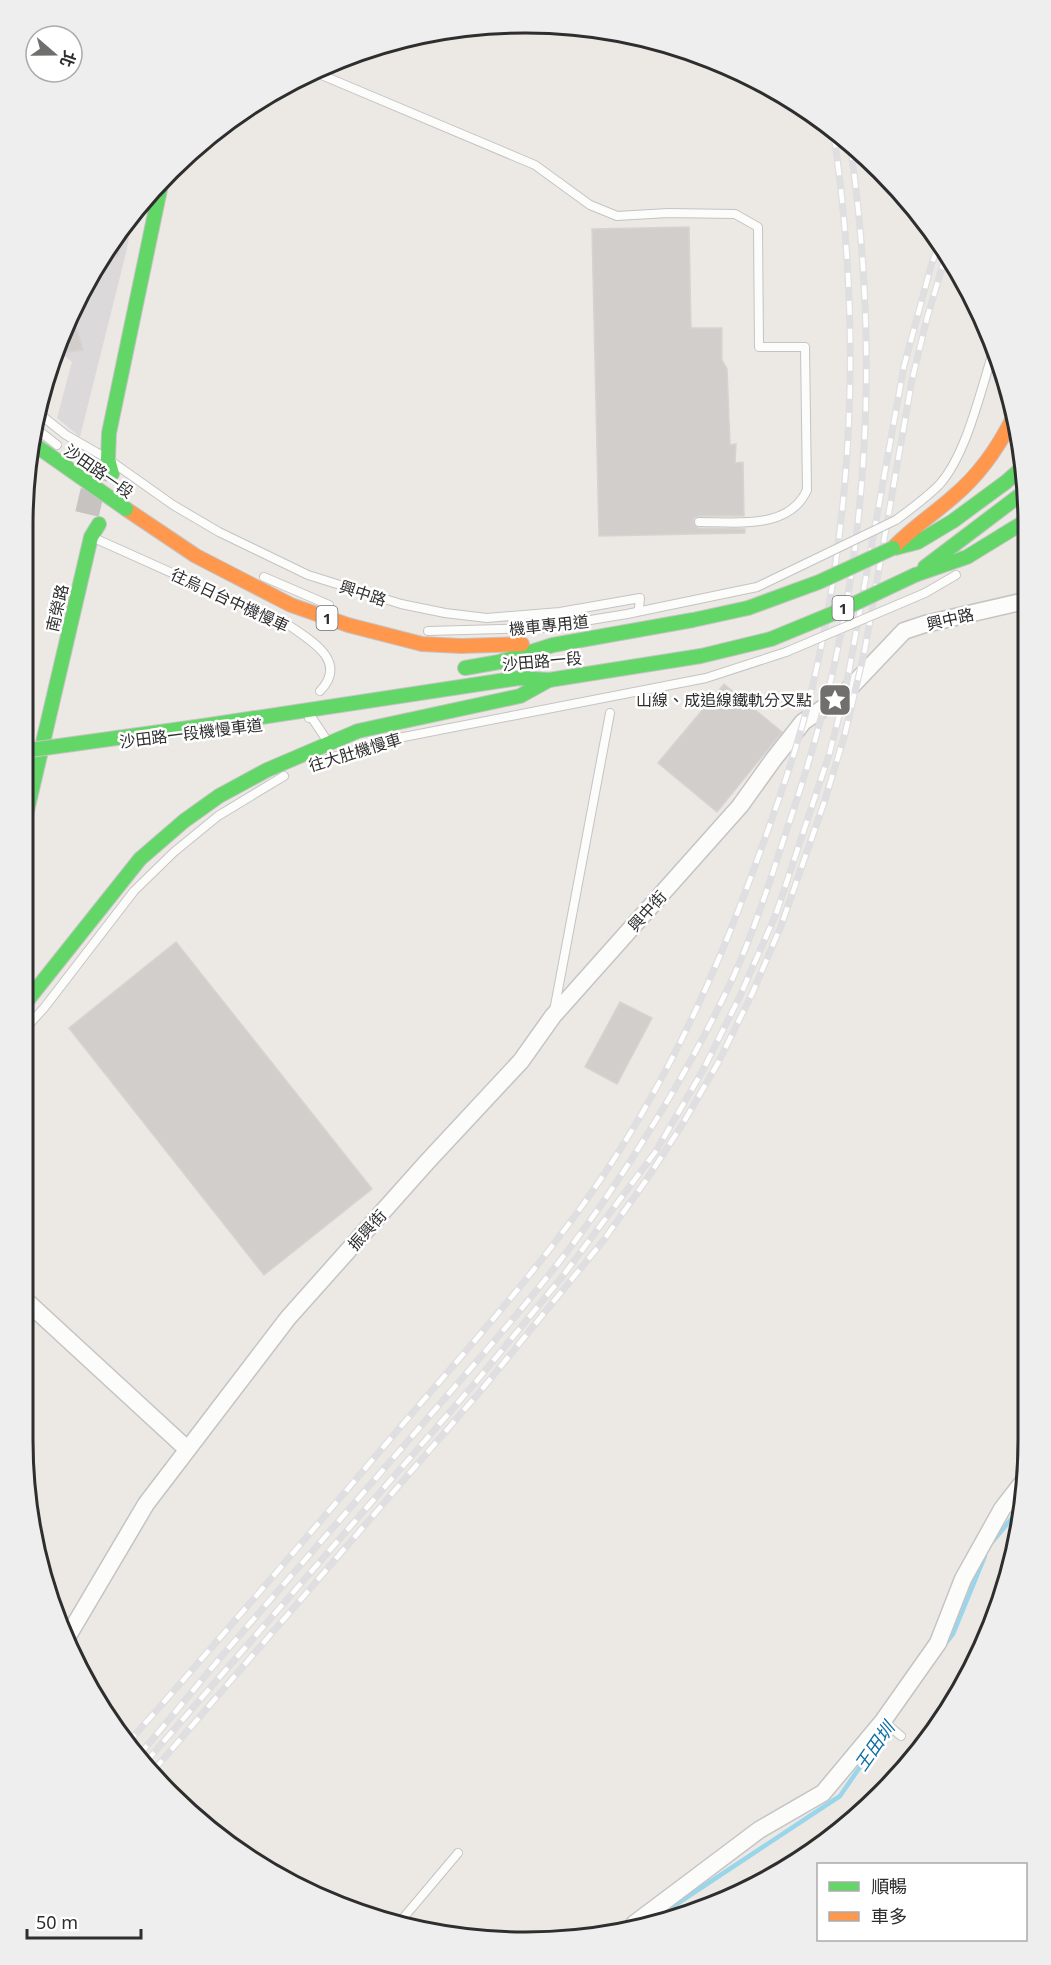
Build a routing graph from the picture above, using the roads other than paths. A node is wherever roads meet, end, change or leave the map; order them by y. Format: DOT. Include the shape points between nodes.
graph roads {
  1 [pos="324,76"];
  2 [pos="158,197"];
  3 [pos="990,361"];
  4 [pos="45,418"];
  5 [pos="1008,427"];
  6 [pos="41,435"];
  7 [pos="39,446"];
  8 [pos="55,451"];
  9 [pos="67,452"];
  10 [pos="103,461"];
  11 [pos="112,474"];
  12 [pos="1015,474"];
  13 [pos="114,489"];
  14 [pos="1017,497"];
  15 [pos="125,503"];
  16 [pos="699,522"];
  17 [pos="92,524"];
  18 [pos="1018,526"];
  19 [pos="181,534"];
  20 [pos="91,537"];
  21 [pos="892,548"];
  22 [pos="965,570"];
  23 [pos="259,574"];
  24 [pos="915,575"];
  25 [pos="1018,603"];
  26 [pos="335,607"];
  27 [pos="639,608"];
  28 [pos="423,631"];
  29 [pos="553,645"];
  30 [pos="454,669"];
  31 [pos="549,680"];
  32 [pos="342,688"];
  33 [pos="314,692"];
  34 [pos="610,713"];
  35 [pos="57,729"];
  36 [pos="204,729"];
  37 [pos="35,732"];
  38 [pos="329,743"];
  39 [pos="33,750"];
  40 [pos="33,755"];
  41 [pos="340,755"];
  42 [pos="311,764"];
  43 [pos="292,771"];
  44 [pos="33,785"];
  45 [pos="740,806"];
  46 [pos="33,994"];
  47 [pos="553,1016"];
  48 [pos="33,1020"];
  49 [pos="33,1307"];
  50 [pos="187,1449"];
  51 [pos="1015,1492"];
  52 [pos="71,1631"];
  53 [pos="884,1721"];
  54 [pos="901,1736"];
  55 [pos="458,1853"];
  56 [pos="404,1917"];
  57 [pos="642,1918"];
  1 -- 16 [label="lane" via="535,165 590,205 617,216 735,214 758,227 759,347 805,347 807,490 802,501 787,514 758,522"];
  2 -- 10 [label="main road"];
  3 -- 28 [label="lane, 機車專用道, bridge" via="957,457 922,501 897,520 757,587 542,628"];
  4 -- 10 [label="lane"];
  5 -- 21 [label="main road" via="974,477"];
  6 -- 8 [label="lane"];
  7 -- 8 [label="main road, 沙田路一段 / 1"];
  8 -- 9 [label="lane"];
  8 -- 15 [label="main road, 沙田路一段 / 1, bridge"];
  10 -- 11 [label="main road"];
  10 -- 27 [label="lane, 興中路" via="219,532 308,575 400,604 487,618 560,612 640,598"];
  12 -- 21 [label="main road, 沙田路一段 / 1" via="918,542"];
  13 -- 15 [label="lane"];
  14 -- 24 [label="main road, 沙田路一段 / 1"];
  15 -- 19 [label="lane"];
  15 -- 29 [label="main road, 沙田路一段 / 1" via="206,561 291,605 348,625 422,644"];
  17 -- 20 [label="main road, 南榮路"];
  18 -- 24 [label="main road" via="967,557"];
  20 -- 33 [label="lane, 往烏日台中機慢車" via="290,626 312,642 332,669 329,681"];
  20 -- 44 [label="main road, 南榮路"];
  21 -- 29 [label="main road, 沙田路一段 / 1, bridge" via="819,582 748,608"];
  22 -- 41 [label="lane, 往大肚機慢車, bridge" via="925,593 786,652 687,682 383,741"];
  23 -- 26 [label="lane"];
  24 -- 31 [label="main road, 沙田路一段 / 1, bridge" via="771,639 701,656"];
  25 -- 45 [label="street, 興中路" via="904,631 845,693 803,722"];
  29 -- 30 [label="main road, 沙田路一段 / 1" via="499,662"];
  31 -- 36 [label="main road, 沙田路一段 / 1" via="519,678"];
  31 -- 38 [label="main road" via="520,696 358,731"];
  32 -- 33 [label="main road"];
  34 -- 47 [label="lane"];
  35 -- 37 [label="main road"];
  36 -- 38 [label="lane, 沙田路一段機慢車道" via="312,718"];
  36 -- 39 [label="main road, 沙田路一段 / 1, bridge"];
  36 -- 40 [label="lane, 沙田路一段機慢車道"];
  38 -- 41 [label="lane, 沙田路一段機慢車道"];
  38 -- 46 [label="main road" via="267,770 184,821 140,860"];
  41 -- 42 [label="lane, 往大肚機慢車"];
  43 -- 48 [label="lane, 往大肚機慢車" via="218,816 174,852 134,891"];
  45 -- 47 [label="street, 興中街"];
  47 -- 50 [label="street, 振興街" via="521,1061 288,1318"];
  49 -- 50 [label="street"];
  50 -- 52 [label="street, 振興街" via="146,1504"];
  51 -- 53 [label="street" via="963,1579 938,1643"];
  53 -- 54 [label="lane"];
  53 -- 57 [label="street" via="823,1793 759,1830"];
  55 -- 56 [label="lane"];
}
